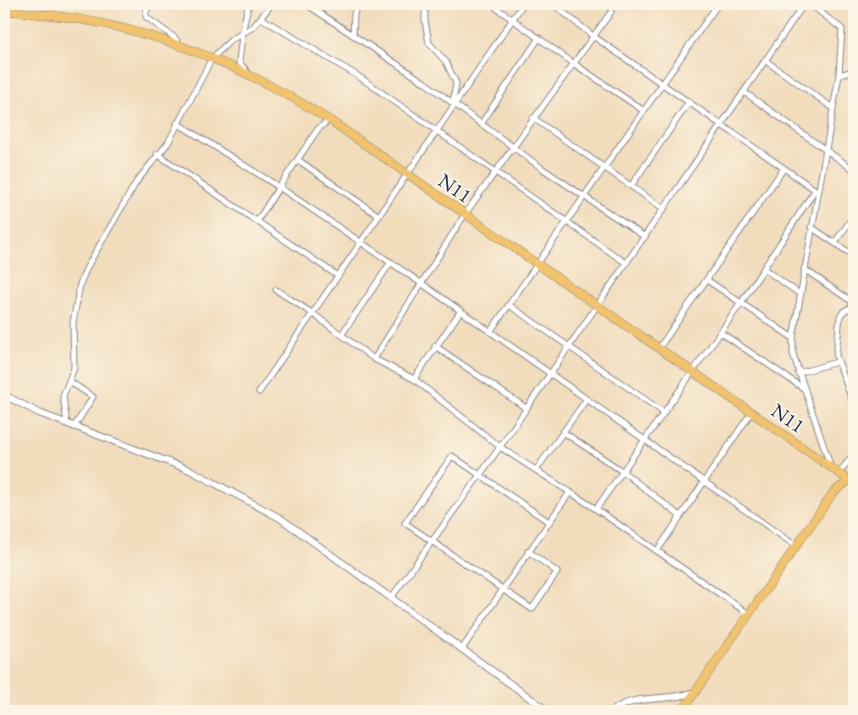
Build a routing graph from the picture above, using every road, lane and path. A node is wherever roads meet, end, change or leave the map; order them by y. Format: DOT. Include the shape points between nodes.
graph roads {
  1 [pos="152,4"];
  2 [pos="249,4"];
  3 [pos="272,4"];
  4 [pos="306,4"];
  5 [pos="357,4"];
  6 [pos="425,4"];
  7 [pos="491,4"];
  8 [pos="524,4"];
  9 [pos="553,4"];
  10 [pos="718,4"];
  11 [pos="804,4"];
  12 [pos="810,4"];
  13 [pos="4,11"];
  14 [pos="611,12"];
  15 [pos="260,18"];
  16 [pos="513,19"];
  17 [pos="244,34"];
  18 [pos="353,35"];
  19 [pos="593,36"];
  20 [pos="539,38"];
  21 [pos="182,48"];
  22 [pos="212,58"];
  23 [pos="766,61"];
  24 [pos="573,63"];
  25 [pos="854,71"];
  26 [pos="249,74"];
  27 [pos="839,74"];
  28 [pos="662,84"];
  29 [pos="744,92"];
  30 [pos="689,102"];
  31 [pos="455,104"];
  32 [pos="833,108"];
  33 [pos="644,110"];
  34 [pos="533,118"];
  35 [pos="329,120"];
  36 [pos="177,123"];
  37 [pos="482,124"];
  38 [pos="722,125"];
  39 [pos="436,131"];
  40 [pos="512,146"];
  41 [pos="826,150"];
  42 [pos="157,154"];
  43 [pos="298,160"];
  44 [pos="605,168"];
  45 [pos="784,168"];
  46 [pos="854,170"];
  47 [pos="495,172"];
  48 [pos="406,174"];
  49 [pos="631,186"];
  50 [pos="279,188"];
  51 [pos="816,190"];
  52 [pos="585,196"];
  53 [pos="664,209"];
  54 [pos="464,214"];
  55 [pos="379,216"];
  56 [pos="854,216"];
  57 [pos="258,220"];
  58 [pos="567,222"];
  59 [pos="811,228"];
  60 [pos="644,237"];
  61 [pos="835,242"];
  62 [pos="361,243"];
  63 [pos="854,256"];
  64 [pos="391,262"];
  65 [pos="626,263"];
  66 [pos="538,264"];
  67 [pos="764,269"];
  68 [pos="804,269"];
  69 [pos="338,276"];
  70 [pos="707,280"];
  71 [pos="421,283"];
  72 [pos="276,290"];
  73 [pos="800,294"];
  74 [pos="741,302"];
  75 [pos="509,305"];
  76 [pos="597,305"];
  77 [pos="854,305"];
  78 [pos="460,312"];
  79 [pos="312,313"];
  80 [pos="490,332"];
  81 [pos="720,332"];
  82 [pos="342,334"];
  83 [pos="793,338"];
  84 [pos="435,346"];
  85 [pos="568,347"];
  86 [pos="659,348"];
  87 [pos="374,359"];
  88 [pos="837,362"];
  89 [pos="692,371"];
  90 [pos="551,373"];
  91 [pos="798,373"];
  92 [pos="414,379"];
  93 [pos="69,381"];
  94 [pos="803,388"];
  95 [pos="259,392"];
  96 [pos="4,395"];
  97 [pos="586,400"];
  98 [pos="854,406"];
  99 [pos="526,408"];
  100 [pos="663,412"];
  101 [pos="751,412"];
  102 [pos="67,424"];
  103 [pos="74,427"];
  104 [pos="563,432"];
  105 [pos="645,439"];
  106 [pos="500,447"];
  107 [pos="854,454"];
  108 [pos="832,468"];
  109 [pos="536,470"];
  110 [pos="622,471"];
  111 [pos="839,473"];
  112 [pos="480,475"];
  113 [pos="705,480"];
  114 [pos="852,482"];
  115 [pos="570,492"];
  116 [pos="596,509"];
  117 [pos="680,516"];
  118 [pos="549,522"];
  119 [pos="432,542"];
  120 [pos="796,546"];
  121 [pos="528,551"];
  122 [pos="657,551"];
  123 [pos="501,589"];
  124 [pos="391,598"];
  125 [pos="749,614"];
  126 [pos="462,649"];
  127 [pos="695,692"];
  128 [pos="548,711"];
  129 [pos="613,711"];
  130 [pos="682,711"];
  1 -- 21 [label="street" via="146,17 175,38"];
  2 -- 17 [label="street" via="243,21"];
  3 -- 15 [label="street"];
  4 -- 18 [label="street"];
  5 -- 18 [label="street"];
  6 -- 31 [label="street" via="429,43 446,62 456,83"];
  7 -- 16 [label="street"];
  8 -- 16 [label="street"];
  9 -- 19 [label="street"];
  10 -- 28 [label="street"];
  11 -- 23 [label="street"];
  12 -- 27 [label="street" via="842,29"];
  13 -- 21 [label="main road, N11" via="114,25"];
  14 -- 19 [label="street"];
  15 -- 17 [label="street"];
  15 -- 39 [label="street" via="358,76"];
  16 -- 20 [label="street"];
  16 -- 31 [label="street"];
  17 -- 22 [label="street" via="231,40"];
  17 -- 26 [label="street" via="239,62"];
  18 -- 31 [label="street"];
  19 -- 24 [label="street"];
  19 -- 28 [label="street"];
  20 -- 24 [label="street"];
  20 -- 37 [label="street"];
  21 -- 22 [label="main road, N11"];
  22 -- 26 [label="main road, N11"];
  22 -- 36 [label="street"];
  23 -- 29 [label="street"];
  23 -- 32 [label="street"];
  24 -- 33 [label="street"];
  24 -- 34 [label="street"];
  25 -- 27 [label="street"];
  26 -- 35 [label="main road, N11"];
  27 -- 32 [label="street"];
  28 -- 30 [label="street"];
  28 -- 33 [label="street"];
  29 -- 38 [label="street"];
  29 -- 41 [label="street"];
  30 -- 38 [label="street"];
  30 -- 49 [label="street"];
  31 -- 37 [label="street"];
  31 -- 39 [label="street"];
  32 -- 41 [label="street"];
  33 -- 44 [label="street"];
  34 -- 40 [label="street"];
  34 -- 44 [label="street"];
  35 -- 43 [label="street" via="318,129"];
  35 -- 48 [label="main road, N11"];
  36 -- 42 [label="street" via="168,143"];
  36 -- 50 [label="street"];
  37 -- 40 [label="street"];
  38 -- 45 [label="street"];
  38 -- 53 [label="street"];
  39 -- 47 [label="street"];
  39 -- 48 [label="street"];
  40 -- 47 [label="street"];
  40 -- 52 [label="street"];
  41 -- 46 [label="street"];
  41 -- 51 [label="street"];
  42 -- 57 [label="street"];
  42 -- 93 [label="street" via="121,205 80,284 72,323 75,355"];
  43 -- 50 [label="street"];
  43 -- 55 [label="street"];
  44 -- 49 [label="street"];
  44 -- 52 [label="street"];
  45 -- 51 [label="street"];
  45 -- 70 [label="street"];
  47 -- 54 [label="street"];
  47 -- 58 [label="street"];
  48 -- 54 [label="main road, N11"];
  48 -- 55 [label="street"];
  49 -- 53 [label="street"];
  50 -- 57 [label="street"];
  50 -- 62 [label="street"];
  51 -- 59 [label="street"];
  51 -- 67 [label="street"];
  52 -- 58 [label="street"];
  52 -- 60 [label="street"];
  53 -- 60 [label="street"];
  54 -- 66 [label="main road, N11"];
  54 -- 71 [label="street"];
  55 -- 62 [label="street"];
  56 -- 61 [label="street"];
  57 -- 69 [label="street"];
  58 -- 65 [label="street"];
  58 -- 66 [label="street"];
  59 -- 61 [label="street"];
  59 -- 68 [label="street"];
  60 -- 65 [label="street"];
  61 -- 63 [label="street"];
  62 -- 64 [label="street"];
  62 -- 69 [label="street"];
  64 -- 71 [label="street"];
  64 -- 82 [label="street"];
  65 -- 76 [label="street"];
  66 -- 75 [label="street"];
  66 -- 76 [label="main road, N11"];
  67 -- 73 [label="street"];
  67 -- 74 [label="street"];
  68 -- 73 [label="street"];
  68 -- 77 [label="street"];
  69 -- 79 [label="street"];
  70 -- 74 [label="street"];
  70 -- 86 [label="street"];
  71 -- 78 [label="street"];
  71 -- 87 [label="street"];
  72 -- 79 [label="street"];
  73 -- 83 [label="street"];
  74 -- 81 [label="street"];
  74 -- 83 [label="street"];
  75 -- 80 [label="street"];
  75 -- 85 [label="street"];
  76 -- 85 [label="street"];
  76 -- 86 [label="main road, N11"];
  77 -- 88 [label="street" via="840,316"];
  78 -- 80 [label="street"];
  78 -- 84 [label="street"];
  79 -- 82 [label="street"];
  79 -- 95 [label="street"];
  80 -- 90 [label="street"];
  81 -- 89 [label="street"];
  81 -- 94 [label="street"];
  82 -- 87 [label="street"];
  83 -- 91 [label="street"];
  84 -- 92 [label="street"];
  84 -- 99 [label="street"];
  85 -- 90 [label="street"];
  85 -- 100 [label="street"];
  86 -- 89 [label="main road, N11"];
  87 -- 92 [label="street"];
  88 -- 91 [label="street"];
  88 -- 98 [label="street"];
  89 -- 100 [label="street"];
  89 -- 101 [label="main road, N11"];
  90 -- 97 [label="street"];
  90 -- 99 [label="street"];
  91 -- 94 [label="street"];
  92 -- 106 [label="street"];
  93 -- 102 [label="street" via="63,396"];
  93 -- 103 [label="street" via="94,397"];
  94 -- 108 [label="street"];
  96 -- 102 [label="street"];
  97 -- 104 [label="street"];
  97 -- 105 [label="street"];
  99 -- 106 [label="street"];
  100 -- 105 [label="street"];
  101 -- 108 [label="main road, N11"];
  101 -- 113 [label="street"];
  102 -- 103 [label="street"];
  103 -- 124 [label="street" via="210,479 300,531"];
  104 -- 109 [label="street"];
  104 -- 110 [label="street"];
  105 -- 110 [label="street"];
  105 -- 113 [label="street"];
  106 -- 109 [label="street"];
  106 -- 112 [label="street"];
  107 -- 111 [label="street"];
  108 -- 111 [label="main road, N11"];
  109 -- 115 [label="street"];
  110 -- 116 [label="street"];
  110 -- 117 [label="street"];
  111 -- 114 [label="main road, N11"];
  112 -- 118 [label="street"];
  112 -- 119 [label="street"];
  112 -- 119 [label="street" via="452,456 405,523"];
  113 -- 117 [label="street"];
  113 -- 120 [label="street"];
  114 -- 120 [label="main road" via="833,493"];
  115 -- 116 [label="street"];
  115 -- 118 [label="street"];
  116 -- 122 [label="street"];
  117 -- 122 [label="street"];
  118 -- 121 [label="street"];
  119 -- 123 [label="street"];
  119 -- 124 [label="street"];
  120 -- 125 [label="main road"];
  121 -- 123 [label="street"];
  121 -- 123 [label="street" via="557,572 532,609"];
  122 -- 125 [label="street"];
  123 -- 126 [label="street"];
  124 -- 126 [label="street"];
  125 -- 127 [label="main road"];
  126 -- 128 [label="street"];
  127 -- 129 [label="street" via="628,703"];
  127 -- 130 [label="main road"];
}
